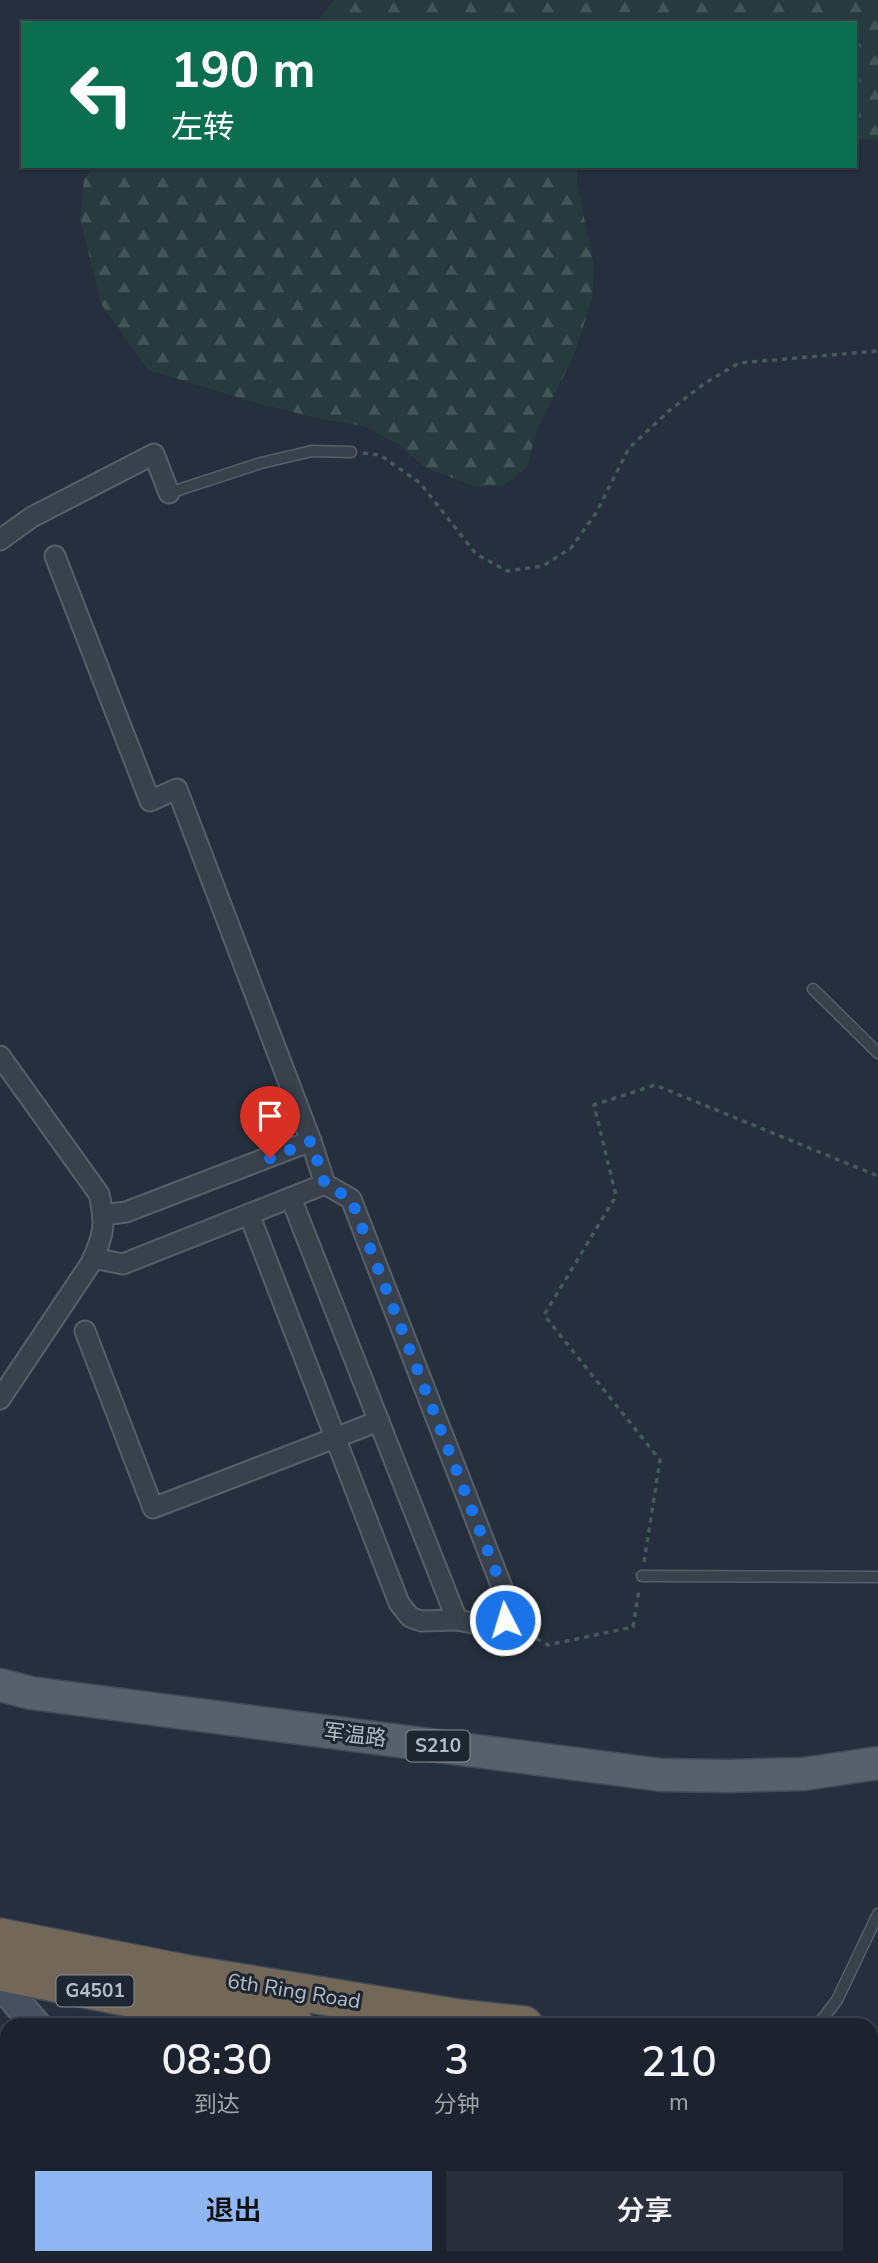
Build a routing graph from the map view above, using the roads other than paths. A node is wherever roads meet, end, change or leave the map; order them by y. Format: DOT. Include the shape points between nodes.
graph roads {
  1 [pos="351,452"];
  2 [pos="169,493"];
  3 [pos="0,540"];
  4 [pos="55,556"];
  5 [pos="813,989"];
  6 [pos="878,1053"];
  7 [pos="0,1056"];
  8 [pos="311,1141"];
  9 [pos="325,1184"];
  10 [pos="291,1198"];
  11 [pos="103,1214"];
  12 [pos="249,1214"];
  13 [pos="93,1258"];
  14 [pos="85,1331"];
  15 [pos="0,1399"];
  16 [pos="379,1421"];
  17 [pos="335,1438"];
  18 [pos="642,1576"];
  19 [pos="878,1577"];
  20 [pos="457,1620"];
  21 [pos="0,1685"];
  22 [pos="878,1763"];
  23 [pos="878,1914"];
  24 [pos="0,1937"];
  25 [pos="0,1972"];
  26 [pos="0,1983"];
  27 [pos="30,2018"];
  28 [pos="246,2018"];
  29 [pos="458,2018"];
  30 [pos="824,2018"];
  1 -- 2 [label="lane" via="312,451"];
  2 -- 3 [label="street" via="153,454 32,517"];
  4 -- 8 [label="street" via="150,801 177,789"];
  5 -- 6 [label="lane"];
  7 -- 11 [label="street" via="99,1194"];
  8 -- 9 [label="street"];
  8 -- 11 [label="street" via="126,1212"];
  9 -- 10 [label="street"];
  9 -- 20 [label="street" via="351,1199 510,1608 505,1620 488,1626"];
  10 -- 12 [label="street"];
  10 -- 16 [label="street"];
  11 -- 13 [label="street" via="101,1241"];
  12 -- 13 [label="street" via="123,1264"];
  12 -- 17 [label="street"];
  13 -- 15 [label="street"];
  14 -- 17 [label="street" via="153,1508"];
  16 -- 17 [label="street"];
  16 -- 20 [label="street"];
  17 -- 20 [label="street" via="399,1603 410,1617 421,1621"];
  18 -- 19 [label="lane"];
  21 -- 22 [label="main road, 军温路 / S210" via="45,1695 661,1775 804,1774"];
  23 -- 30 [label="lane" via="838,2000"];
  24 -- 29 [label="highway, 6th Ring Road / G4501" via="188,1974"];
  25 -- 28 [label="highway, 6th Ring Road / G4501"];
  26 -- 27 [label="street"];
}
